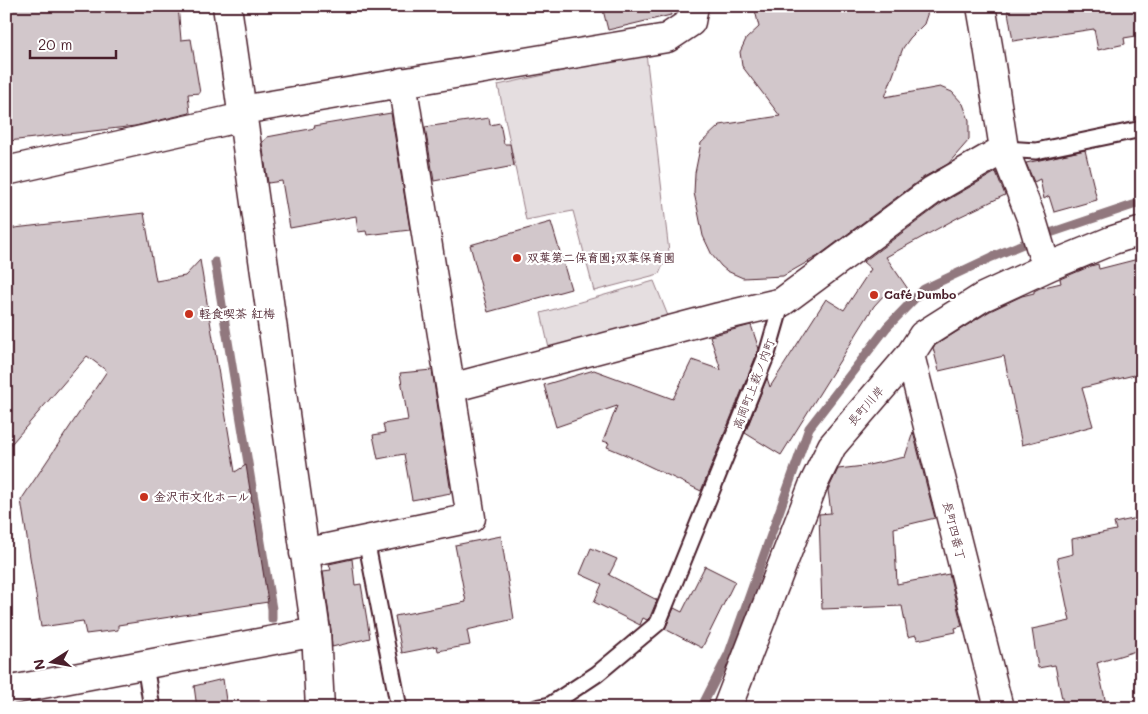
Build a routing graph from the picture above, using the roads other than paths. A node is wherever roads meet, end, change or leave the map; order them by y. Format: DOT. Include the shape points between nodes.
graph roads {
  1 [pos="227,6"];
  2 [pos="694,6"];
  3 [pos="981,6"];
  4 [pos="402,82"];
  5 [pos="242,114"];
  6 [pos="1142,130"];
  7 [pos="1004,149"];
  8 [pos="6,171"];
  9 [pos="1142,231"];
  10 [pos="1046,259"];
  11 [pos="782,302"];
  12 [pos="910,355"];
  13 [pos="451,388"];
  14 [pos="366,540"];
  15 [pos="304,553"];
  16 [pos="316,632"];
  17 [pos="145,665"];
  18 [pos="6,691"];
  19 [pos="152,708"];
  20 [pos="320,708"];
  21 [pos="399,708"];
  22 [pos="536,708"];
  23 [pos="727,708"];
  24 [pos="999,708"];
  1 -- 5 [label="street"];
  2 -- 4 [label="street" via="691,22 667,38"];
  3 -- 7 [label="street"];
  4 -- 5 [label="street"];
  4 -- 13 [label="street"];
  5 -- 8 [label="street"];
  5 -- 15 [label="street"];
  6 -- 7 [label="lane" via="1036,151"];
  7 -- 10 [label="street"];
  7 -- 11 [label="street" via="933,190"];
  9 -- 10 [label="street, 長町川岸"];
  10 -- 12 [label="street, 長町川岸" via="923,335"];
  11 -- 13 [label="street"];
  11 -- 22 [label="lane, 高岡町上薮ノ内町" via="767,354 658,623 596,674 550,705"];
  12 -- 23 [label="street, 長町川岸" via="832,446"];
  12 -- 24 [label="street, 長町四番丁"];
  13 -- 14 [label="street" via="472,518"];
  14 -- 15 [label="street"];
  14 -- 21 [label="lane"];
  15 -- 16 [label="street"];
  16 -- 17 [label="street"];
  16 -- 20 [label="street"];
  17 -- 18 [label="street"];
  17 -- 19 [label="lane"];
}
